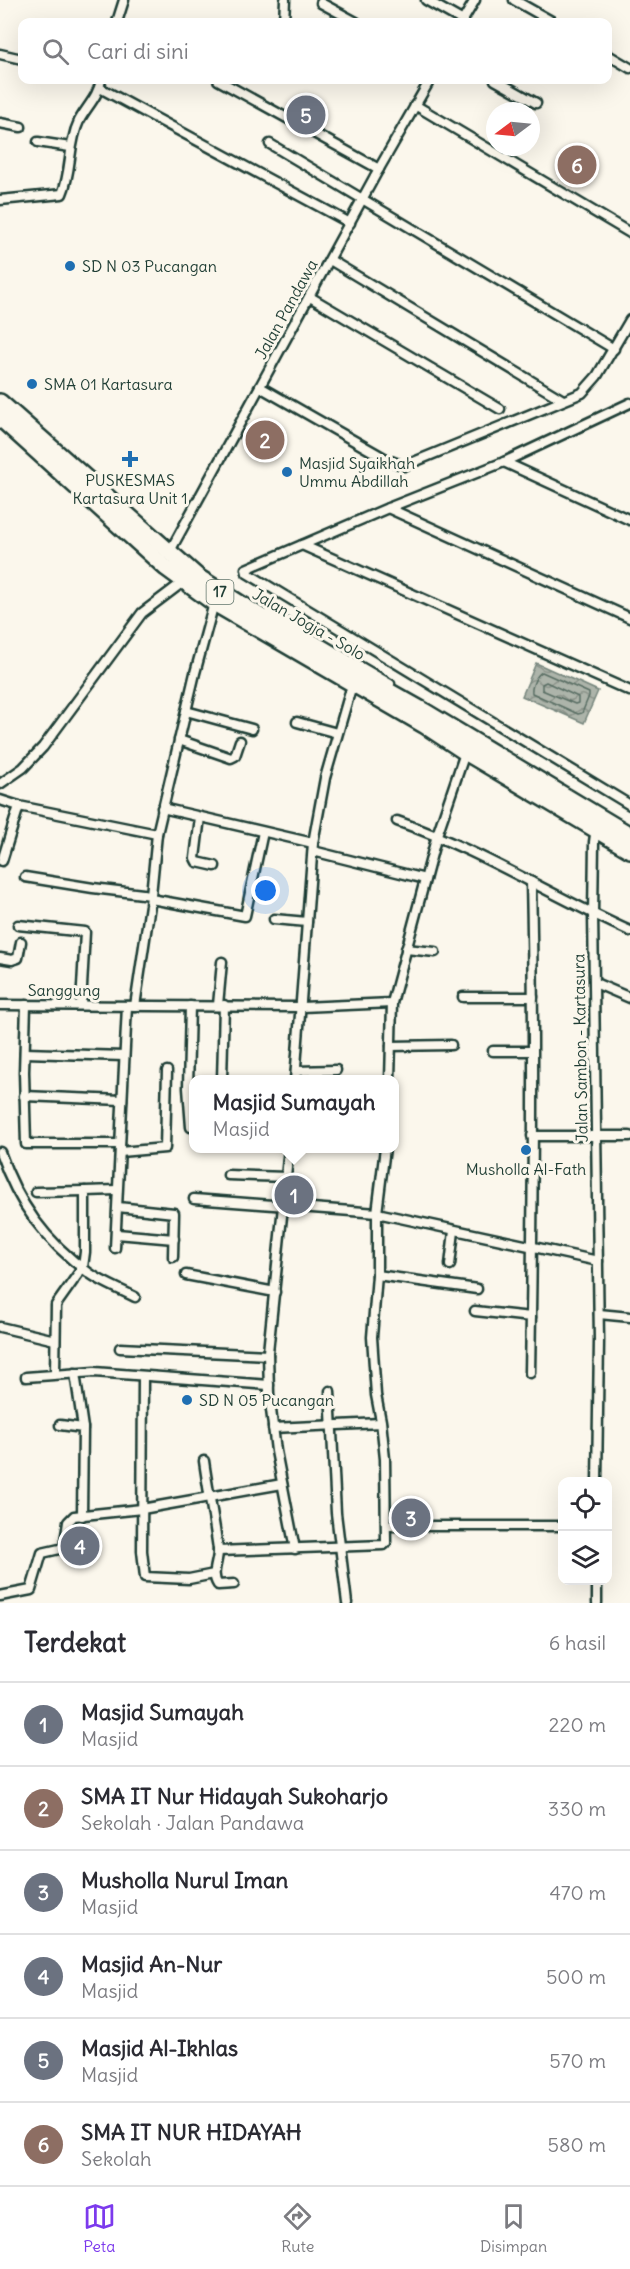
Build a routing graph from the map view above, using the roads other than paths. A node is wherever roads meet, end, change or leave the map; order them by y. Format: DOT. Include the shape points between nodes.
graph roads {
  1 [pos="124,0"];
  2 [pos="285,0"];
  3 [pos="426,0"];
  4 [pos="475,0"];
  5 [pos="514,0"];
  6 [pos="321,3"];
  7 [pos="118,18"];
  8 [pos="284,18"];
  9 [pos="349,18"];
  10 [pos="456,18"];
  11 [pos="465,18"];
  12 [pos="546,18"];
  13 [pos="0,54"];
  14 [pos="612,57"];
  15 [pos="18,58"];
  16 [pos="630,68"];
  17 [pos="100,84"];
  18 [pos="225,84"];
  19 [pos="428,84"];
  20 [pos="502,84"];
  21 [pos="534,102"];
  22 [pos="415,105"];
  23 [pos="0,123"];
  24 [pos="21,127"];
  25 [pos="38,142"];
  26 [pos="270,144"];
  27 [pos="70,147"];
  28 [pos="378,169"];
  29 [pos="363,199"];
  30 [pos="0,200"];
  31 [pos="350,223"];
  32 [pos="630,233"];
  33 [pos="330,260"];
  34 [pos="310,297"];
  35 [pos="630,320"];
  36 [pos="614,349"];
  37 [pos="260,387"];
  38 [pos="563,400"];
  39 [pos="0,402"];
  40 [pos="630,403"];
  41 [pos="500,409"];
  42 [pos="618,409"];
  43 [pos="630,414"];
  44 [pos="0,418"];
  45 [pos="49,453"];
  46 [pos="504,462"];
  47 [pos="388,508"];
  48 [pos="630,520"];
  49 [pos="302,545"];
  50 [pos="169,553"];
  51 [pos="183,582"];
  52 [pos="219,599"];
  53 [pos="630,618"];
  54 [pos="352,684"];
  55 [pos="630,692"];
  56 [pos="186,711"];
  57 [pos="297,722"];
  58 [pos="252,729"];
  59 [pos="337,732"];
  60 [pos="179,740"];
  61 [pos="240,741"];
  62 [pos="468,746"];
  63 [pos="0,784"];
  64 [pos="0,800"];
  65 [pos="630,805"];
  66 [pos="19,806"];
  67 [pos="162,808"];
  68 [pos="200,817"];
  69 [pos="397,821"];
  70 [pos="598,824"];
  71 [pos="630,827"];
  72 [pos="263,832"];
  73 [pos="157,834"];
  74 [pos="437,835"];
  75 [pos="630,835"];
  76 [pos="313,847"];
  77 [pos="630,850"];
  78 [pos="2,861"];
  79 [pos="215,866"];
  80 [pos="25,877"];
  81 [pos="425,879"];
  82 [pos="531,882"];
  83 [pos="151,897"];
  84 [pos="593,914"];
  85 [pos="274,919"];
  86 [pos="307,922"];
  87 [pos="18,926"];
  88 [pos="630,931"];
  89 [pos="21,942"];
  90 [pos="406,949"];
  91 [pos="435,952"];
  92 [pos="0,958"];
  93 [pos="222,962"];
  94 [pos="595,983"];
  95 [pos="463,997"];
  96 [pos="532,997"];
  97 [pos="630,998"];
  98 [pos="392,1003"];
  99 [pos="0,1005"];
  100 [pos="26,1005"];
  101 [pos="81,1005"];
  102 [pos="221,1005"];
  103 [pos="131,1006"];
  104 [pos="190,1006"];
  105 [pos="302,1007"];
  106 [pos="451,1045"];
  107 [pos="391,1046"];
  108 [pos="493,1050"];
  109 [pos="532,1051"];
  110 [pos="25,1053"];
  111 [pos="124,1056"];
  112 [pos="336,1070"];
  113 [pos="167,1071"];
  114 [pos="222,1075"];
  115 [pos="296,1075"];
  116 [pos="390,1075"];
  117 [pos="24,1096"];
  118 [pos="122,1100"];
  119 [pos="189,1101"];
  120 [pos="596,1135"];
  121 [pos="532,1136"];
  122 [pos="630,1136"];
  123 [pos="120,1148"];
  124 [pos="0,1152"];
  125 [pos="289,1153"];
  126 [pos="384,1153"];
  127 [pos="228,1175"];
  128 [pos="287,1178"];
  129 [pos="117,1190"];
  130 [pos="85,1191"];
  131 [pos="36,1192"];
  132 [pos="194,1199"];
  133 [pos="284,1204"];
  134 [pos="118,1207"];
  135 [pos="377,1213"];
  136 [pos="454,1231"];
  137 [pos="117,1233"];
  138 [pos="174,1239"];
  139 [pos="115,1248"];
  140 [pos="533,1248"];
  141 [pos="173,1257"];
  142 [pos="598,1261"];
  143 [pos="450,1265"];
  144 [pos="83,1267"];
  145 [pos="186,1275"];
  146 [pos="377,1275"];
  147 [pos="477,1289"];
  148 [pos="275,1292"];
  149 [pos="135,1297"];
  150 [pos="475,1311"];
  151 [pos="599,1314"];
  152 [pos="531,1317"];
  153 [pos="630,1317"];
  154 [pos="0,1327"];
  155 [pos="55,1340"];
  156 [pos="120,1348"];
  157 [pos="268,1350"];
  158 [pos="75,1373"];
  159 [pos="530,1373"];
  160 [pos="55,1374"];
  161 [pos="27,1377"];
  162 [pos="142,1377"];
  163 [pos="269,1385"];
  164 [pos="330,1391"];
  165 [pos="381,1423"];
  166 [pos="60,1425"];
  167 [pos="333,1426"];
  168 [pos="83,1428"];
  169 [pos="273,1428"];
  170 [pos="204,1461"];
  171 [pos="597,1477"];
  172 [pos="282,1485"];
  173 [pos="209,1498"];
  174 [pos="142,1509"];
  175 [pos="82,1516"];
  176 [pos="387,1526"];
  177 [pos="558,1526"];
  178 [pos="339,1547"];
  179 [pos="295,1549"];
  180 [pos="218,1551"];
  181 [pos="214,1574"];
  182 [pos="234,1584"];
  183 [pos="597,1585"];
  184 [pos="0,1596"];
  185 [pos="347,1603"];
  186 [pos="597,1603"];
  1 -- 7 [label="street"];
  2 -- 8 [label="street"];
  3 -- 10 [label="street"];
  4 -- 11 [label="street"];
  5 -- 12 [label="street"];
  6 -- 9 [label="street"];
  13 -- 15 [label="street"];
  14 -- 16 [label="street"];
  17 -- 27 [label="street" via="80,119"];
  17 -- 31 [label="street"];
  18 -- 28 [label="street"];
  19 -- 22 [label="street, Jalan Pandawa"];
  20 -- 21 [label="street"];
  22 -- 28 [label="street, Jalan Pandawa"];
  22 -- 32 [label="street"];
  23 -- 24 [label="street"];
  25 -- 27 [label="street"];
  26 -- 29 [label="street"];
  27 -- 30 [label="street" via="62,194"];
  28 -- 29 [label="street, Jalan Pandawa"];
  29 -- 31 [label="street, Jalan Pandawa"];
  29 -- 36 [label="street"];
  31 -- 33 [label="street, Jalan Pandawa"];
  33 -- 34 [label="street, Jalan Pandawa"];
  33 -- 38 [label="street"];
  34 -- 37 [label="street, Jalan Pandawa"];
  34 -- 41 [label="street"];
  35 -- 36 [label="street"];
  36 -- 38 [label="street" via="588,389"];
  37 -- 38 [label="street" via="403,466"];
  37 -- 50 [label="street, Jalan Pandawa"];
  39 -- 45 [label="highway, Jalan Jogja - Solo / 17"];
  40 -- 42 [label="street"];
  42 -- 43 [label="street"];
  42 -- 46 [label="street"];
  44 -- 45 [label="highway, Jalan Jogja - Solo / 17"];
  45 -- 50 [label="highway, Jalan Jogja - Solo / 17"];
  45 -- 51 [label="highway, Jalan Jogja - Solo / 17"];
  46 -- 47 [label="street"];
  46 -- 48 [label="street"];
  47 -- 49 [label="street"];
  47 -- 53 [label="street"];
  49 -- 55 [label="street"];
  49 -- 65 [label="street" via="249,567 247,573"];
  50 -- 52 [label="highway, Jalan Jogja - Solo / 17"];
  51 -- 52 [label="highway, Jalan Jogja - Solo / 17"];
  51 -- 63 [label="street" via="136,619 43,747"];
  52 -- 54 [label="highway, Jalan Jogja - Solo / 17"];
  52 -- 56 [label="street"];
  52 -- 62 [label="highway, Jalan Jogja - Solo / 17"];
  52 -- 71 [label="street" via="243,598"];
  54 -- 59 [label="street"];
  54 -- 62 [label="highway, Jalan Jogja - Solo / 17"];
  56 -- 58 [label="street"];
  56 -- 60 [label="street"];
  57 -- 59 [label="street"];
  59 -- 76 [label="street"];
  60 -- 61 [label="street" via="231,758 236,756"];
  60 -- 67 [label="street"];
  62 -- 70 [label="highway, Jalan Jogja - Solo / 17"];
  62 -- 74 [label="street"];
  64 -- 66 [label="street"];
  66 -- 73 [label="street"];
  66 -- 78 [label="street"];
  67 -- 68 [label="street"];
  67 -- 73 [label="street"];
  68 -- 72 [label="street"];
  68 -- 79 [label="street" via="195,860"];
  69 -- 74 [label="street"];
  70 -- 75 [label="highway, Jalan Jogja - Solo / 17"];
  70 -- 77 [label="highway, Jalan Jogja - Solo / 17"];
  70 -- 84 [label="street, Jalan Sambon - Kartasura"];
  72 -- 76 [label="street"];
  72 -- 83 [label="street" via="246,916"];
  73 -- 83 [label="street"];
  74 -- 81 [label="street"];
  74 -- 82 [label="street"];
  76 -- 81 [label="street"];
  76 -- 86 [label="street"];
  80 -- 83 [label="street"];
  81 -- 90 [label="street"];
  82 -- 84 [label="street"];
  82 -- 96 [label="street"];
  83 -- 103 [label="street"];
  84 -- 88 [label="street"];
  84 -- 94 [label="street, Jalan Sambon - Kartasura"];
  85 -- 86 [label="street"];
  86 -- 105 [label="street"];
  87 -- 101 [label="street" via="86,932"];
  89 -- 92 [label="street" via="18,958"];
  90 -- 91 [label="street"];
  90 -- 98 [label="street"];
  93 -- 102 [label="street"];
  94 -- 97 [label="street"];
  94 -- 120 [label="street, Jalan Sambon - Kartasura"];
  95 -- 96 [label="street"];
  96 -- 109 [label="street"];
  98 -- 105 [label="street, Sanggung"];
  98 -- 107 [label="street"];
  99 -- 100 [label="street, Sanggung"];
  100 -- 101 [label="street, Sanggung"];
  100 -- 110 [label="street"];
  101 -- 103 [label="street, Sanggung"];
  102 -- 104 [label="street, Sanggung"];
  102 -- 105 [label="street, Sanggung"];
  102 -- 114 [label="street"];
  103 -- 104 [label="street, Sanggung"];
  103 -- 111 [label="street"];
  104 -- 119 [label="street"];
  105 -- 115 [label="street"];
  106 -- 107 [label="street"];
  107 -- 116 [label="street"];
  108 -- 109 [label="street"];
  109 -- 121 [label="street"];
  110 -- 111 [label="street"];
  110 -- 117 [label="street"];
  111 -- 118 [label="street"];
  112 -- 115 [label="street"];
  113 -- 123 [label="street" via="165,1148"];
  117 -- 118 [label="street"];
  117 -- 123 [label="street" via="26,1144"];
  118 -- 123 [label="street"];
  120 -- 121 [label="street"];
  120 -- 122 [label="street"];
  120 -- 142 [label="street, Jalan Sambon - Kartasura"];
  121 -- 140 [label="street"];
  123 -- 129 [label="street"];
  124 -- 144 [label="street" via="22,1204"];
  125 -- 128 [label="street"];
  126 -- 135 [label="street"];
  127 -- 128 [label="street"];
  128 -- 133 [label="street"];
  129 -- 130 [label="street"];
  129 -- 134 [label="street"];
  130 -- 131 [label="street"];
  130 -- 144 [label="street"];
  132 -- 133 [label="street"];
  133 -- 135 [label="street"];
  133 -- 148 [label="street"];
  134 -- 137 [label="street"];
  134 -- 138 [label="street" via="173,1213"];
  135 -- 136 [label="street"];
  135 -- 146 [label="street"];
  136 -- 140 [label="street"];
  136 -- 143 [label="street"];
  137 -- 138 [label="street"];
  137 -- 139 [label="street"];
  138 -- 141 [label="street"];
  140 -- 142 [label="street"];
  140 -- 152 [label="street"];
  142 -- 151 [label="street, Jalan Sambon - Kartasura"];
  144 -- 149 [label="street"];
  144 -- 155 [label="street" via="56,1305"];
  145 -- 148 [label="street"];
  146 -- 147 [label="street"];
  146 -- 165 [label="street" via="372,1354"];
  148 -- 157 [label="street"];
  150 -- 152 [label="street"];
  151 -- 153 [label="street"];
  151 -- 171 [label="street, Jalan Sambon - Kartasura"];
  152 -- 159 [label="street"];
  154 -- 155 [label="street"];
  155 -- 160 [label="street"];
  156 -- 157 [label="street"];
  157 -- 163 [label="street"];
  158 -- 160 [label="street"];
  158 -- 162 [label="street"];
  158 -- 168 [label="street"];
  160 -- 161 [label="street"];
  162 -- 163 [label="street"];
  162 -- 174 [label="street"];
  163 -- 169 [label="street"];
  164 -- 167 [label="street"];
  165 -- 167 [label="street"];
  165 -- 176 [label="street"];
  166 -- 168 [label="street"];
  167 -- 169 [label="street"];
  167 -- 178 [label="street"];
  168 -- 175 [label="street"];
  169 -- 172 [label="street"];
  170 -- 173 [label="street"];
  172 -- 173 [label="street"];
  172 -- 179 [label="street"];
  173 -- 174 [label="street"];
  173 -- 180 [label="street"];
  174 -- 175 [label="street"];
  174 -- 181 [label="street" via="146,1578 189,1579"];
  175 -- 184 [label="street" via="69,1520 64,1548 41,1554 31,1590"];
  176 -- 177 [label="street"];
  176 -- 178 [label="street" via="384,1545"];
  178 -- 179 [label="street"];
  178 -- 185 [label="street"];
  179 -- 180 [label="street"];
  180 -- 181 [label="street"];
  181 -- 182 [label="street" via="218,1585"];
  183 -- 186 [label="street"];
}
